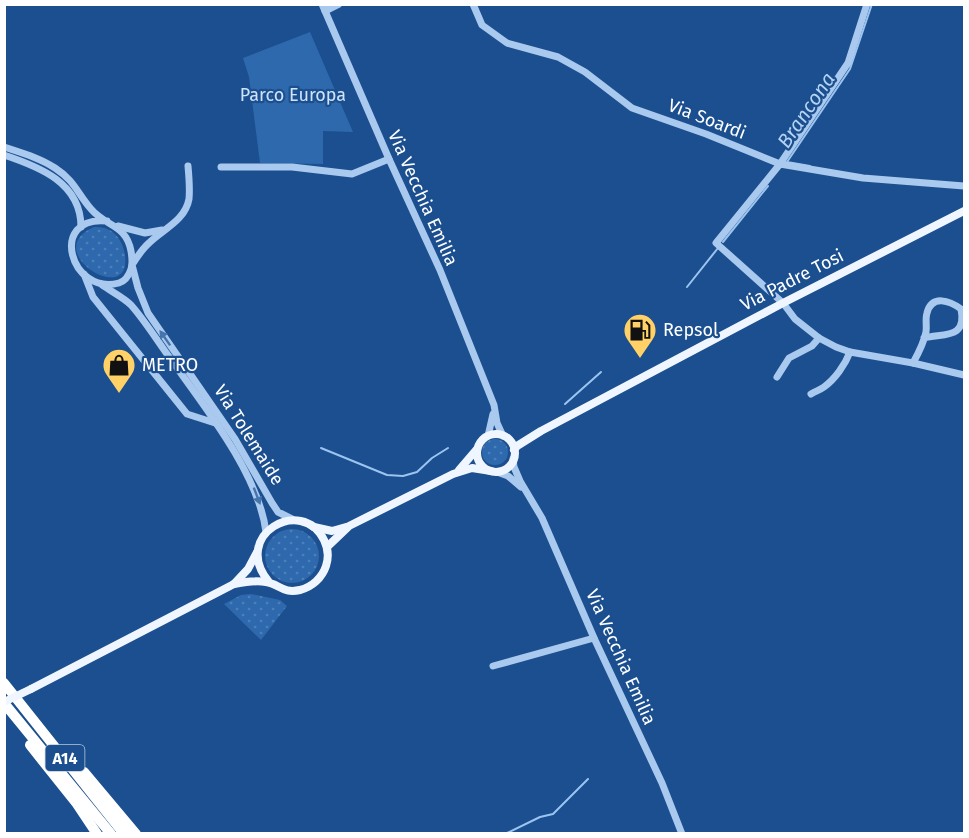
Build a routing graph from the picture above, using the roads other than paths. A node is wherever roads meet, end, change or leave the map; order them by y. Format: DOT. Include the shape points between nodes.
graph roads {
  1 [pos="339,4"];
  2 [pos="473,4"];
  3 [pos="867,4"];
  4 [pos="324,8"];
  5 [pos="4,147"];
  6 [pos="4,155"];
  7 [pos="389,159"];
  8 [pos="780,164"];
  9 [pos="188,166"];
  10 [pos="221,167"];
  11 [pos="964,186"];
  12 [pos="964,211"];
  13 [pos="107,221"];
  14 [pos="115,225"];
  15 [pos="81,227"];
  16 [pos="170,227"];
  17 [pos="132,265"];
  18 [pos="84,274"];
  19 [pos="99,282"];
  20 [pos="783,303"];
  21 [pos="819,338"];
  22 [pos="924,338"];
  23 [pos="850,352"];
  24 [pos="913,363"];
  25 [pos="964,375"];
  26 [pos="777,377"];
  27 [pos="812,394"];
  28 [pos="494,405"];
  29 [pos="215,424"];
  30 [pos="541,431"];
  31 [pos="488,436"];
  32 [pos="505,437"];
  33 [pos="478,448"];
  34 [pos="514,455"];
  35 [pos="494,471"];
  36 [pos="453,474"];
  37 [pos="529,494"];
  38 [pos="294,520"];
  39 [pos="349,526"];
  40 [pos="314,527"];
  41 [pos="266,532"];
  42 [pos="327,547"];
  43 [pos="257,552"];
  44 [pos="269,582"];
  45 [pos="234,584"];
  46 [pos="594,638"];
  47 [pos="493,666"];
  48 [pos="4,682"];
  49 [pos="4,702"];
  50 [pos="23,706"];
  51 [pos="4,712"];
  52 [pos="97,834"];
  53 [pos="111,834"];
  54 [pos="124,834"];
  55 [pos="136,834"];
  56 [pos="682,834"];
  1 -- 4 [label="street"];
  2 -- 8 [label="street, Via Soardi" via="482,25 507,43 558,57 632,108"];
  3 -- 8 [label="street" via="848,63"];
  4 -- 7 [label="street, Via Vecchia Emilia"];
  5 -- 13 [label="street" via="55,168 78,188 96,215"];
  6 -- 15 [label="street" via="38,167 65,186 76,202"];
  7 -- 10 [label="street" via="352,174 292,167"];
  7 -- 28 [label="street, Via Vecchia Emilia" via="440,270"];
  8 -- 11 [label="street, Via Soardi" via="863,178"];
  8 -- 20 [label="street" via="717,243"];
  9 -- 16 [label="street" via="189,200"];
  12 -- 20 [label="main road, Via Padre Tosi"];
  13 -- 14 [label="street"];
  13 -- 15 [label="street" via="89,222"];
  14 -- 16 [label="street" via="145,233"];
  14 -- 17 [label="street, Via Tolemaide" via="130,247"];
  15 -- 18 [label="street" via="70,251"];
  16 -- 17 [label="street" via="149,243"];
  17 -- 19 [label="street" via="123,281"];
  38 -- 17 [label="street, Via Tolemaide, one-way" via="286,518 272,503 235,439 148,313"];
  18 -- 19 [label="street, Via Tolemaide"];
  18 -- 29 [label="street" via="93,297 187,414"];
  19 -- 29 [label="street, Via Tolemaide" via="129,303"];
  20 -- 21 [label="street" via="795,319"];
  20 -- 30 [label="main road, Via Padre Tosi"];
  21 -- 23 [label="street"];
  21 -- 26 [label="street" via="789,358"];
  22 -- 22 [label="street" via="931,305 945,301 962,309 963,318 955,332"];
  22 -- 24 [label="street"];
  23 -- 24 [label="street"];
  23 -- 27 [label="street" via="834,377"];
  24 -- 25 [label="street"];
  28 -- 31 [label="street"];
  28 -- 32 [label="street, Via Vecchia Emilia" via="497,423"];
  29 -- 41 [label="street, Via Tolemaide, one-way" via="257,493"];
  30 -- 32 [label="main road" via="518,438"];
  30 -- 34 [label="main road" via="517,446"];
  31 -- 32 [label="main road"];
  31 -- 33 [label="main road, Via Tolemaide"];
  32 -- 34 [label="main road"];
  33 -- 35 [label="main road" via="480,463"];
  33 -- 36 [label="main road, Via Tolemaide"];
  34 -- 35 [label="main road" via="505,469"];
  34 -- 37 [label="street, Via Vecchia Emilia" via="514,467"];
  35 -- 36 [label="main road, Via Tolemaide" via="472,468"];
  35 -- 37 [label="street" via="508,476"];
  36 -- 39 [label="main road, Via Tolemaide"];
  37 -- 46 [label="street, Via Vecchia Emilia"];
  38 -- 40 [label="main road, Via Tolemaide"];
  38 -- 41 [label="main road" via="274,525"];
  39 -- 40 [label="main road, Via Tolemaide" via="332,531"];
  39 -- 42 [label="main road, Via Tolemaide"];
  40 -- 42 [label="main road"];
  41 -- 43 [label="main road"];
  42 -- 44 [label="main road" via="324,571 308,587 288,591"];
  43 -- 44 [label="main road" via="258,563"];
  43 -- 45 [label="main road" via="248,570"];
  44 -- 45 [label="main road"];
  45 -- 49 [label="main road, bridge"];
  46 -- 47 [label="street"];
  46 -- 56 [label="street, Via Vecchia Emilia"];
  48 -- 50 [label="highway, A14"];
  49 -- 53 [label="highway, A14"];
  50 -- 54 [label="highway, A14"];
  50 -- 55 [label="highway"];
  51 -- 52 [label="highway"];
}
